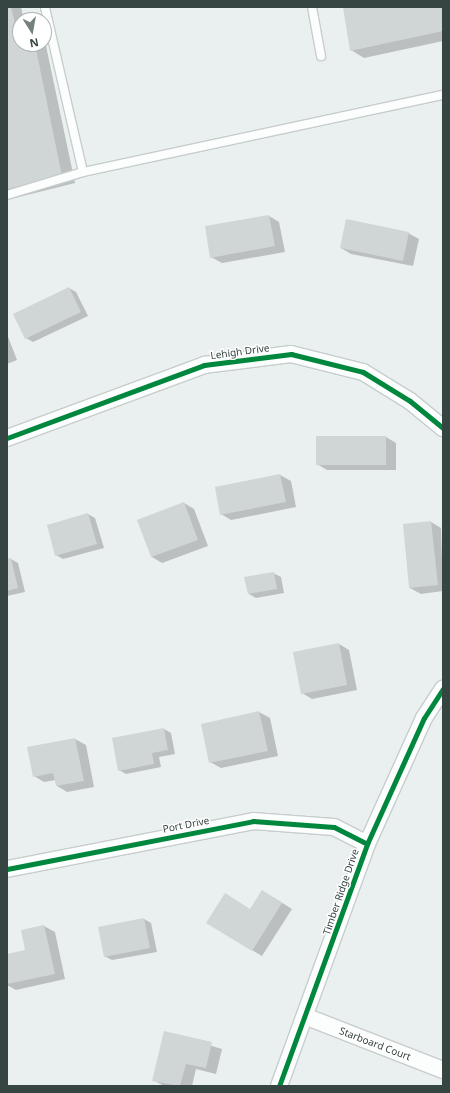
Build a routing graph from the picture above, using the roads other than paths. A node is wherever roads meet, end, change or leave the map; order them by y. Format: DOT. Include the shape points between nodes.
graph roads {
  1 [pos="45,7"];
  2 [pos="312,7"];
  3 [pos="321,56"];
  4 [pos="443,95"];
  5 [pos="83,172"];
  6 [pos="7,195"];
  7 [pos="443,428"];
  8 [pos="7,438"];
  9 [pos="443,689"];
  10 [pos="367,844"];
  11 [pos="7,869"];
  12 [pos="307,1017"];
  13 [pos="443,1070"];
  14 [pos="279,1086"];
  1 -- 5 [label="lane"];
  2 -- 3 [label="lane"];
  4 -- 5 [label="lane"];
  5 -- 6 [label="lane"];
  7 -- 8 [label="street, Lehigh Drive" via="410,400 363,372 291,354 204,365"];
  9 -- 10 [label="street, Timber Ridge Drive" via="424,718"];
  10 -- 11 [label="street, Port Drive" via="334,827 252,821"];
  10 -- 12 [label="street, Timber Ridge Drive"];
  12 -- 13 [label="street, Starboard Court"];
  12 -- 14 [label="street, Timber Ridge Drive"];
}
